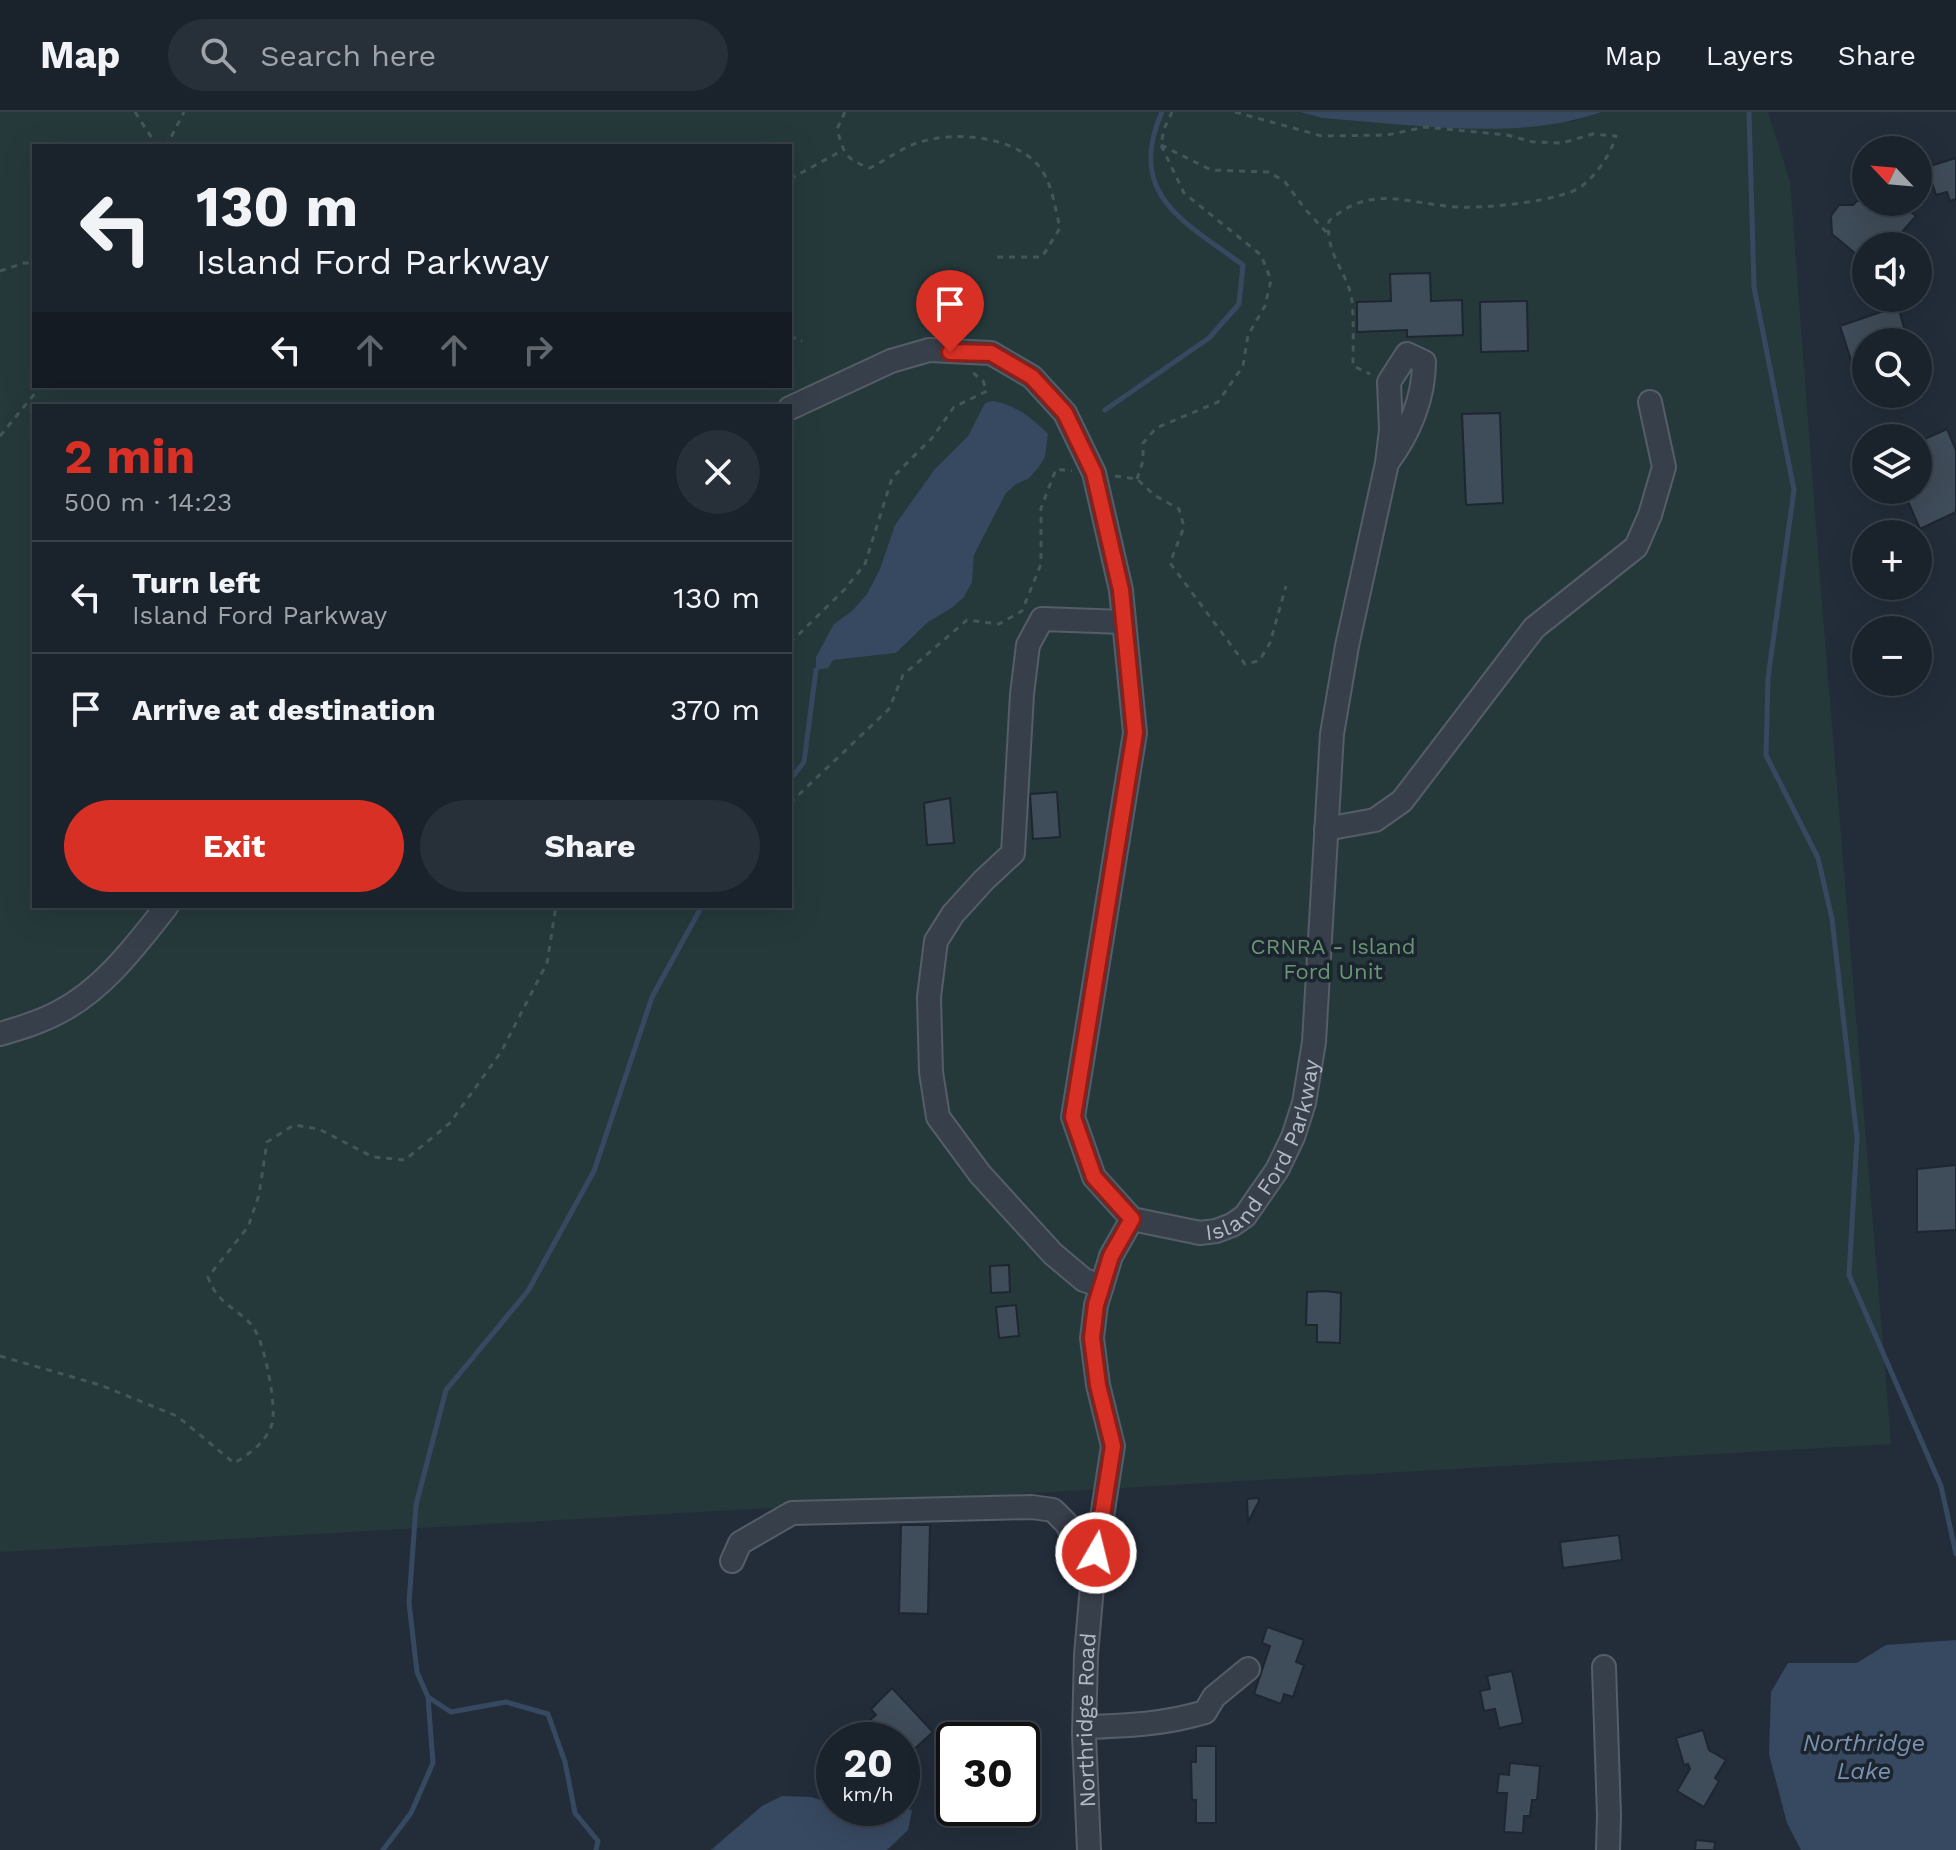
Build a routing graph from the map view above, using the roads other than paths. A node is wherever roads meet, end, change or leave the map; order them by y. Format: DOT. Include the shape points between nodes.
graph roads {
  1 [pos="1650,402"];
  2 [pos="792,407"];
  3 [pos="1386,468"];
  4 [pos="1124,622"];
  5 [pos="1326,829"];
  6 [pos="165,908"];
  7 [pos="0,1034"];
  8 [pos="1132,1219"];
  9 [pos="1102,1286"];
  10 [pos="732,1561"];
  11 [pos="1093,1575"];
  12 [pos="1604,1667"];
  13 [pos="1248,1669"];
  14 [pos="1085,1727"];
  15 [pos="1089,1850"];
  16 [pos="1608,1850"];
  1 -- 5 [label="street" via="1664,467 1636,547 1534,628 1402,801 1375,820"];
  2 -- 4 [label="street" via="891,361 929,350 991,353 1032,377 1065,413 1094,473"];
  3 -- 3 [label="street" via="1389,382 1407,354 1424,362 1424,386"];
  3 -- 5 [label="street, Island Ford Parkway" via="1332,734"];
  4 -- 8 [label="street" via="1135,733 1073,1117 1094,1177"];
  4 -- 9 [label="street" via="1042,619 1034,630 1022,694 1013,853 953,914 936,941 929,997 938,1117 980,1174 1053,1254 1084,1280"];
  5 -- 8 [label="street, Island Ford Parkway" via="1311,1073 1293,1137 1277,1170 1245,1216 1216,1231 1200,1233"];
  6 -- 7 [label="street" via="91,990 61,1012"];
  8 -- 9 [label="street, Northridge Road" via="1111,1256"];
  9 -- 11 [label="street, Northridge Road" via="1092,1338 1113,1446"];
  10 -- 11 [label="street" via="740,1543 792,1513 1032,1507 1053,1510 1067,1524"];
  11 -- 14 [label="street, Northridge Road"];
  12 -- 16 [label="street"];
  13 -- 14 [label="street" via="1214,1697 1205,1712 1130,1726"];
  14 -- 15 [label="street, Northridge Road"];
}
